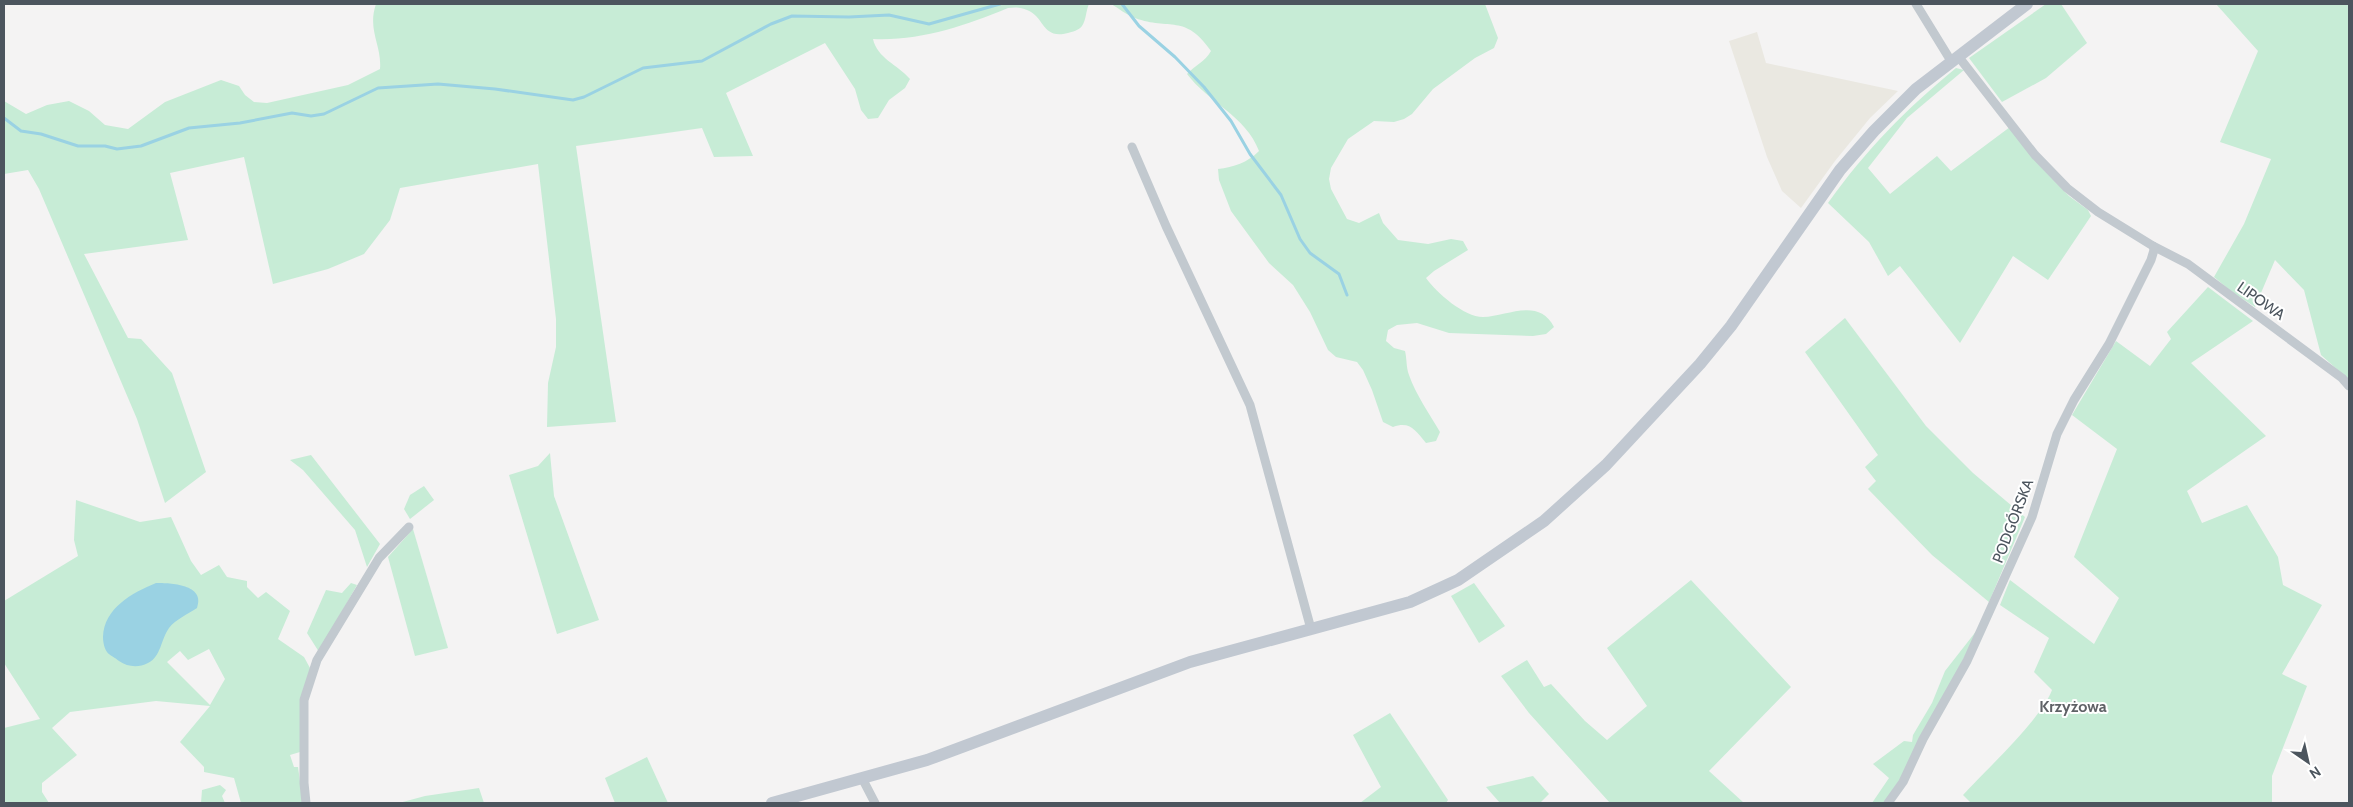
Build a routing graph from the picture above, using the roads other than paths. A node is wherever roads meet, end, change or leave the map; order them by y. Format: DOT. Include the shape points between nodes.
graph roads {
  1 [pos="1916,4"];
  2 [pos="2027,4"];
  3 [pos="1955,59"];
  4 [pos="1132,147"];
  5 [pos="2153,246"];
  6 [pos="2349,386"];
  7 [pos="409,527"];
  8 [pos="1311,629"];
  9 [pos="862,778"];
  10 [pos="306,803"];
  11 [pos="772,803"];
  12 [pos="875,803"];
  13 [pos="1888,803"];
  1 -- 3 [label="street, LIPOWA"];
  2 -- 3 [label="street"];
  3 -- 5 [label="street, LIPOWA" via="2067,188 2098,212"];
  3 -- 8 [label="street" via="1916,89 1857,150 1731,326 1700,364 1564,505 1453,583 1410,602"];
  4 -- 8 [label="street" via="1250,404"];
  5 -- 6 [label="street, LIPOWA" via="2188,264"];
  5 -- 13 [label="street, PODGÓRSKA" via="2150,260 2109,344 2057,434 2032,517 1979,638 1903,782"];
  7 -- 10 [label="street" via="379,558 318,660 304,700"];
  8 -- 9 [label="street" via="1190,662 950,752"];
  9 -- 11 [label="street"];
  9 -- 12 [label="street"];
}
